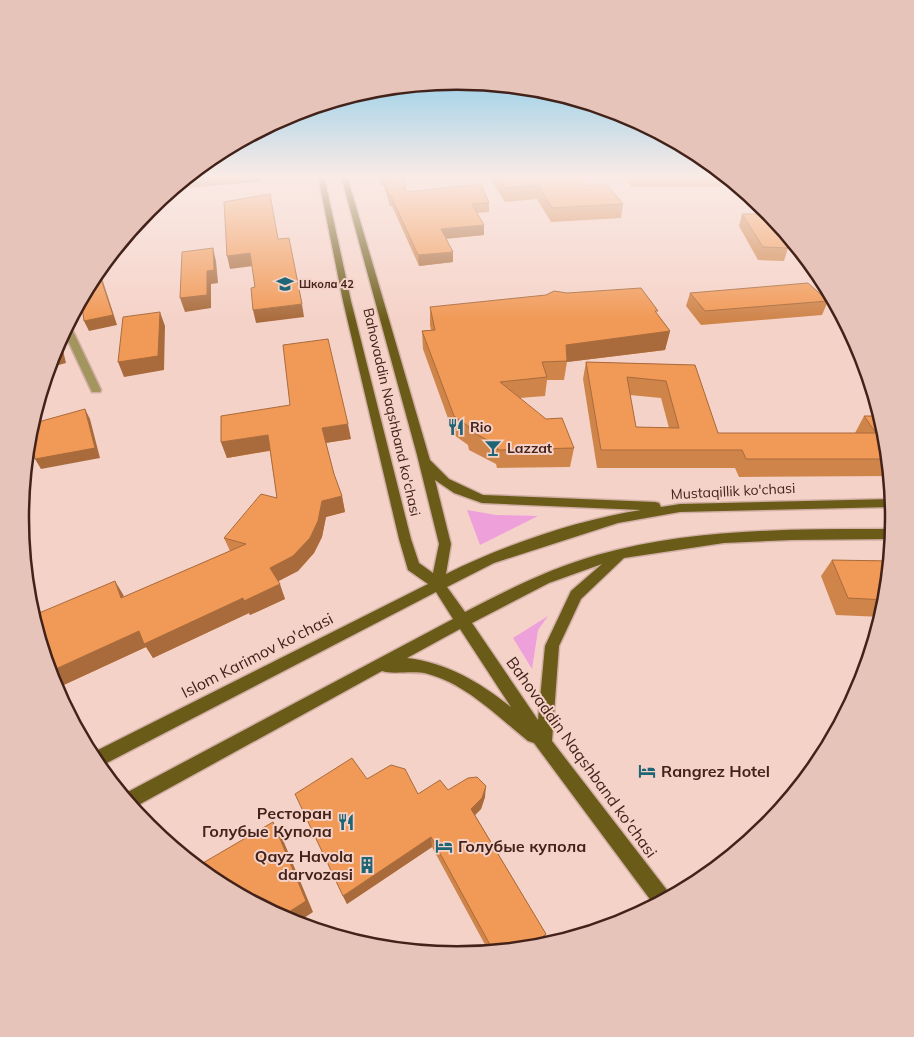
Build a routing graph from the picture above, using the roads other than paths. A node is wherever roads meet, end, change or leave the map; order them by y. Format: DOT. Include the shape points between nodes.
graph roads {
  1 [pos="331,224"];
  2 [pos="358,224"];
  3 [pos="70,335"];
  4 [pos="96,390"];
  5 [pos="423,456"];
  6 [pos="884,503"];
  7 [pos="680,508"];
  8 [pos="884,534"];
  9 [pos="622,554"];
  10 [pos="438,584"];
  11 [pos="462,619"];
  12 [pos="371,669"];
  13 [pos="544,742"];
  14 [pos="101,757"];
  15 [pos="133,799"];
  16 [pos="659,896"];
  1 -- 10 [label="main road, Bahovaddin Naqshband ko'chasi" via="405,540 413,566"];
  2 -- 5 [label="main road, Bahovaddin Naqshband ko'chasi"];
  3 -- 4 [label="street"];
  5 -- 7 [label="main road" via="435,476 482,499"];
  5 -- 10 [label="main road, Bahovaddin Naqshband ko'chasi" via="445,544"];
  6 -- 7 [label="main road, Mustaqillik ko'chasi"];
  7 -- 10 [label="main road, Mustaqillik ko'chasi" via="585,527 489,559"];
  8 -- 9 [label="main road" via="728,538 677,543"];
  9 -- 11 [label="main road" via="555,574"];
  9 -- 13 [label="main road" via="576,595 552,646"];
  10 -- 11 [label="main road, Bahovaddin Naqshband ko'chasi"];
  10 -- 14 [label="main road, Islom Karimov ko'chasi"];
  11 -- 12 [label="main road"];
  11 -- 13 [label="main road, Bahovaddin Naqshband ko'chasi"];
  12 -- 13 [label="main road" via="400,664 430,667 458,678"];
  12 -- 15 [label="main road"];
  13 -- 16 [label="main road, Bahovaddin Naqshband ko'chasi"];
}
